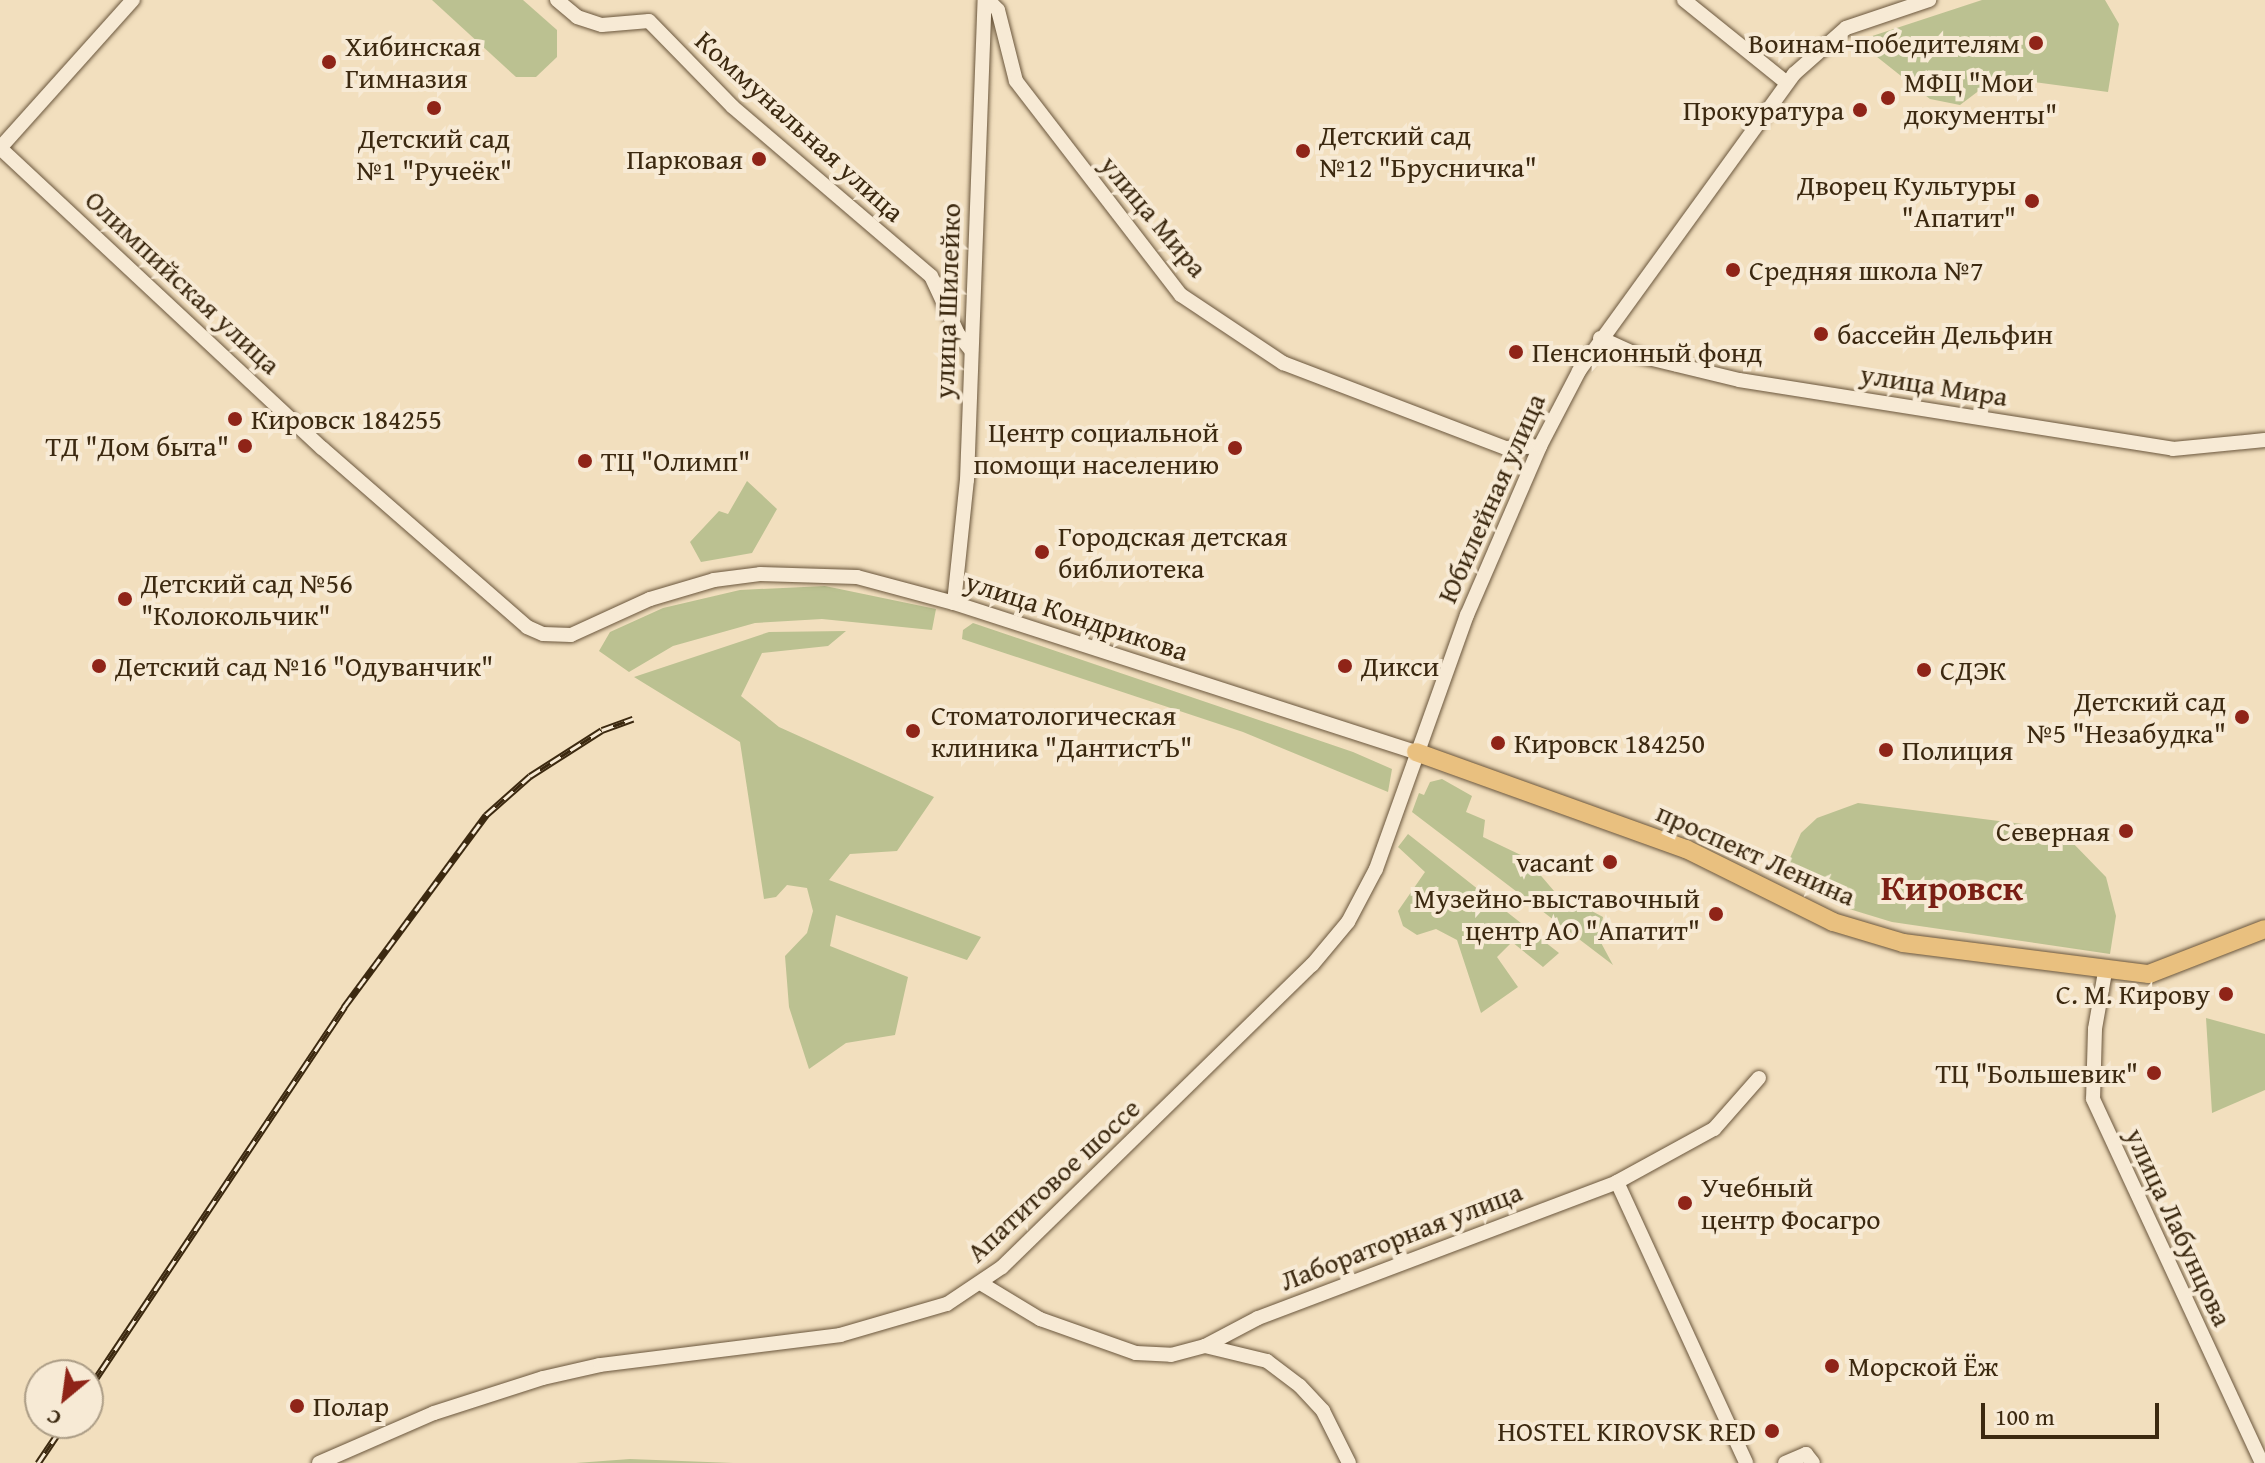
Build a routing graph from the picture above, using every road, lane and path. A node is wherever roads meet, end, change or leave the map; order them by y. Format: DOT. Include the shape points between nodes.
graph roads {
  1 [pos="133,0"];
  2 [pos="557,0"];
  3 [pos="986,0"];
  4 [pos="1684,0"];
  5 [pos="1929,0"];
  6 [pos="1787,83"];
  7 [pos="0,148"];
  8 [pos="1600,338"];
  9 [pos="971,350"];
  10 [pos="2265,440"];
  11 [pos="1540,446"];
  12 [pos="714,580"];
  13 [pos="954,603"];
  14 [pos="1416,752"];
  15 [pos="2265,929"];
  16 [pos="2110,973"];
  17 [pos="1759,1078"];
  18 [pos="1617,1182"];
  19 [pos="982,1284"];
  20 [pos="1205,1346"];
  21 [pos="319,1463"];
  22 [pos="1349,1463"];
  23 [pos="1746,1463"];
  24 [pos="1785,1463"];
  25 [pos="1813,1463"];
  26 [pos="2262,1463"];
  1 -- 7 [label="street"];
  2 -- 9 [label="street, Коммунальная улица" via="577,17 602,25 649,21 733,107 931,276"];
  3 -- 9 [label="street, улица Шилейко"];
  3 -- 11 [label="street, улица Мира" via="998,10 1016,81 1181,295 1283,363 1506,448"];
  4 -- 6 [label="street"];
  5 -- 6 [label="street, Юбилейная улица" via="1855,24 1825,44"];
  6 -- 8 [label="street, Юбилейная улица"];
  7 -- 12 [label="street, Олимпийская улица" via="322,448 510,612 543,634 571,635 650,599"];
  8 -- 10 [label="street, улица Мира" via="1640,356 1739,380 2144,445 2173,449"];
  8 -- 11 [label="street, Юбилейная улица"];
  9 -- 13 [label="street, улица Шилейко" via="967,480"];
  11 -- 14 [label="street, Юбилейная улица" via="1452,651"];
  12 -- 13 [label="street, улица Кондрикова" via="813,573 857,577"];
  13 -- 14 [label="street, улица Кондрикова"];
  14 -- 16 [label="main road, проспект Ленина" via="1686,849 1833,922 1879,938"];
  14 -- 19 [label="street, Апатитовое шоссе" via="1389,836 1348,922 1277,999"];
  15 -- 16 [label="main road, проспект Ленина" via="2172,969"];
  16 -- 26 [label="street, улица Лабунцова" via="2100,1002 2093,1099"];
  17 -- 18 [label="street, Лабораторная улица" via="1714,1129"];
  18 -- 20 [label="street, Лабораторная улица" via="1258,1318"];
  18 -- 23 [label="street"];
  19 -- 20 [label="street, Лабораторная улица" via="1040,1319 1136,1353 1171,1355"];
  19 -- 21 [label="street, Апатитовое шоссе" via="947,1304 840,1335 600,1365 543,1378 434,1413"];
  20 -- 22 [label="street, Лабораторная улица" via="1267,1361 1300,1386 1323,1411"];
  24 -- 25 [label="street" via="1806,1454"];
}
